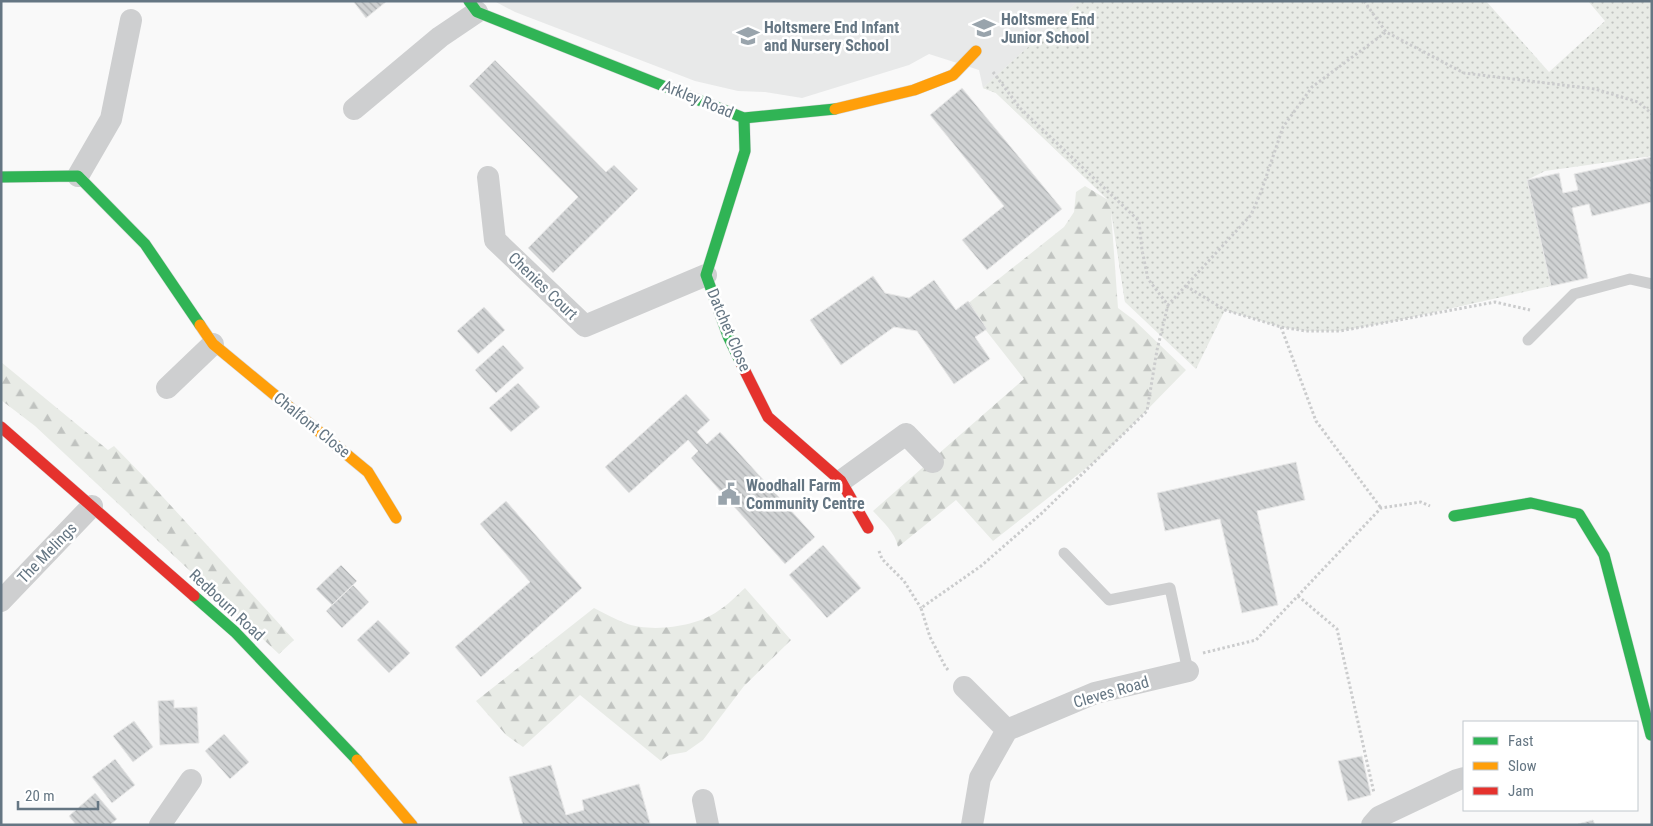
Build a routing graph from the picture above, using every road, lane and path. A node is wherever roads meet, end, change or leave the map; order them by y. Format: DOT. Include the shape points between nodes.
graph roads {
  1 [pos="1364,1"];
  2 [pos="473,6"];
  3 [pos="131,20"];
  4 [pos="1386,32"];
  5 [pos="976,51"];
  6 [pos="354,109"];
  7 [pos="1652,114"];
  8 [pos="744,118"];
  9 [pos="1,176"];
  10 [pos="78,176"];
  11 [pos="488,177"];
  12 [pos="706,275"];
  13 [pos="1652,284"];
  14 [pos="1186,286"];
  15 [pos="1168,305"];
  16 [pos="1553,316"];
  17 [pos="1281,327"];
  18 [pos="1528,340"];
  19 [pos="213,344"];
  20 [pos="168,388"];
  21 [pos="1,427"];
  22 [pos="933,462"];
  23 [pos="841,481"];
  24 [pos="92,506"];
  25 [pos="1381,508"];
  26 [pos="1454,516"];
  27 [pos="396,518"];
  28 [pos="868,528"];
  29 [pos="1064,553"];
  30 [pos="1298,596"];
  31 [pos="1,601"];
  32 [pos="921,608"];
  33 [pos="1186,664"];
  34 [pos="964,687"];
  35 [pos="1008,730"];
  36 [pos="1651,735"];
  37 [pos="1638,738"];
  38 [pos="1463,778"];
  39 [pos="191,780"];
  40 [pos="703,800"];
  41 [pos="1375,821"];
  42 [pos="160,825"];
  43 [pos="412,825"];
  44 [pos="708,825"];
  45 [pos="972,825"];
  1 -- 4 [label="path"];
  2 -- 6 [label="street, Arkley Road"];
  2 -- 8 [label="street, Arkley Road"];
  3 -- 10 [label="street" via="111,119"];
  4 -- 7 [label="path" via="1464,73 1595,89 1638,102"];
  4 -- 14 [label="path" via="1312,87 1283,127 1251,216"];
  5 -- 8 [label="street, Arkley Road" via="952,75 914,90 826,111"];
  5 -- 15 [label="path" via="1020,108 1139,221 1148,279"];
  8 -- 12 [label="street, Datchet Close" via="745,151"];
  9 -- 10 [label="street"];
  10 -- 19 [label="street, Chalfont Close" via="145,244"];
  11 -- 12 [label="street, Chenies Court" via="495,240 584,326"];
  12 -- 23 [label="street, Datchet Close" via="728,336 768,416"];
  13 -- 16 [label="lane" via="1630,279 1574,294"];
  14 -- 15 [label="path"];
  14 -- 17 [label="path" via="1225,310"];
  15 -- 32 [label="path" via="1147,411 1042,514 980,566"];
  16 -- 17 [label="path" via="1494,302 1340,330 1306,331"];
  16 -- 18 [label="lane"];
  17 -- 25 [label="path" via="1316,421"];
  19 -- 20 [label="street"];
  19 -- 27 [label="street, Chalfont Close" via="368,472"];
  21 -- 24 [label="street, Redbourn Road"];
  22 -- 23 [label="street" via="906,434"];
  23 -- 28 [label="street, Datchet Close"];
  24 -- 31 [label="street, The Melings"];
  24 -- 43 [label="street, Redbourn Road" via="235,632 346,749"];
  25 -- 26 [label="path" via="1421,502"];
  25 -- 30 [label="path"];
  26 -- 36 [label="street" via="1532,502 1579,514 1604,555"];
  28 -- 32 [label="path" via="882,558 904,581"];
  29 -- 33 [label="lane" via="1109,600 1170,588"];
  30 -- 33 [label="path" via="1256,640"];
  30 -- 41 [label="path" via="1337,629"];
  32 -- 34 [label="path" via="930,637 945,666"];
  33 -- 35 [label="street, Cleves Road" via="1095,693"];
  34 -- 35 [label="street"];
  35 -- 45 [label="street" via="980,778"];
  36 -- 37 [label="street"];
  38 -- 41 [label="street"];
  39 -- 42 [label="street"];
  40 -- 44 [label="street"];
}
